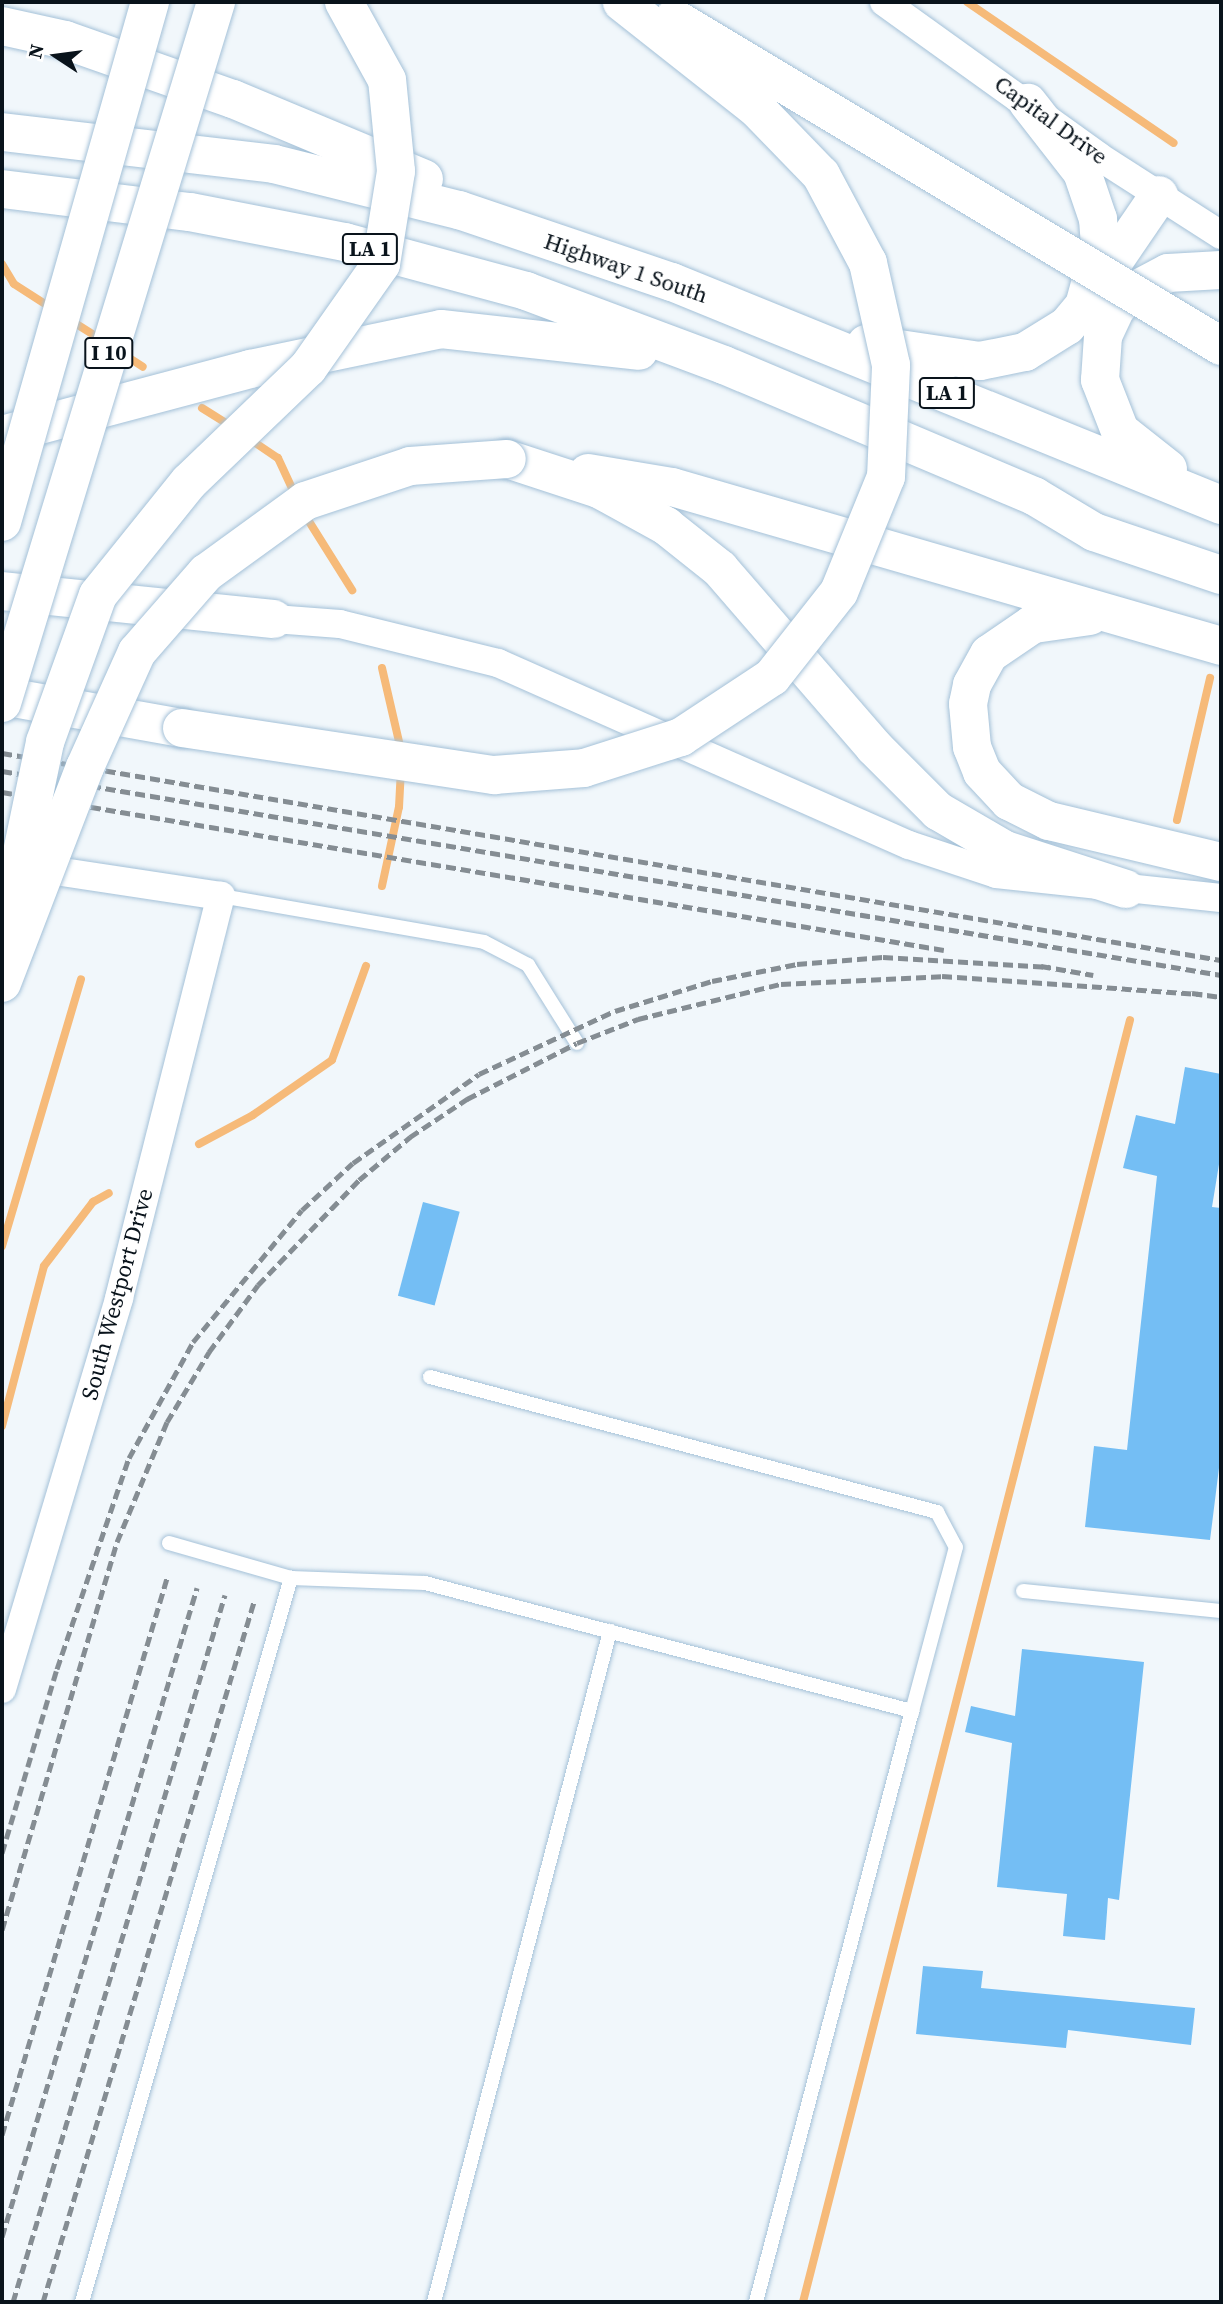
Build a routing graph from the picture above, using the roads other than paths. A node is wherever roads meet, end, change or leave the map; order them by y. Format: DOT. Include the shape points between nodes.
graph roads {
  1 [pos="150,2"];
  2 [pos="216,2"];
  3 [pos="344,2"];
  4 [pos="622,2"];
  5 [pos="646,2"];
  6 [pos="884,2"];
  7 [pos="2,26"];
  8 [pos="1028,103"];
  9 [pos="2,132"];
  10 [pos="2,189"];
  11 [pos="1169,201"];
  12 [pos="1221,234"];
  13 [pos="1221,270"];
  14 [pos="672,282"];
  15 [pos="1100,307"];
  16 [pos="809,337"];
  17 [pos="1221,346"];
  18 [pos="724,365"];
  19 [pos="2,435"];
  20 [pos="507,459"];
  21 [pos="1212,501"];
  22 [pos="2,522"];
  23 [pos="1221,575"];
  24 [pos="2,591"];
  25 [pos="2,612"];
  26 [pos="1108,615"];
  27 [pos="274,619"];
  28 [pos="1221,646"];
  29 [pos="2,696"];
  30 [pos="2,703"];
  31 [pos="2,862"];
  32 [pos="1221,862"];
  33 [pos="1126,889"];
  34 [pos="221,897"];
  35 [pos="1221,898"];
  36 [pos="2,948"];
  37 [pos="2,983"];
  38 [pos="577,1043"];
  39 [pos="430,1377"];
  40 [pos="169,1543"];
  41 [pos="291,1578"];
  42 [pos="1023,1591"];
  43 [pos="1221,1611"];
  44 [pos="610,1631"];
  45 [pos="2,1689"];
  46 [pos="912,1711"];
  47 [pos="82,2302"];
  48 [pos="434,2302"];
  49 [pos="755,2302"];
  1 -- 22 [label="highway, I 10, bridge"];
  2 -- 30 [label="highway, I 10, bridge"];
  3 -- 36 [label="highway, bridge" via="387,80 396,172 382,264 308,368 189,481 98,595 46,742"];
  4 -- 29 [label="highway, bridge" via="756,108 821,175 868,263 891,365 886,477 839,592 772,677 681,737 584,768 494,775"];
  5 -- 17 [label="highway, bridge"];
  6 -- 8 [label="street, Capital Drive"];
  7 -- 14 [label="highway" via="65,40 233,99"];
  8 -- 11 [label="street, Capital Drive"];
  8 -- 15 [label="highway" via="1082,172 1098,219"];
  9 -- 14 [label="highway, Highway 1 South / LA 1" via="274,164 459,211"];
  10 -- 18 [label="highway, LA 1" via="190,212 345,242 526,291"];
  11 -- 12 [label="street, Capital Drive"];
  11 -- 15 [label="highway"];
  13 -- 15 [label="highway" via="1168,273"];
  14 -- 16 [label="highway, Highway 1 South / LA 1"];
  15 -- 16 [label="highway" via="1025,352 980,361"];
  15 -- 21 [label="highway" via="1100,380 1120,431"];
  16 -- 21 [label="highway, Highway 1 South / LA 1"];
  18 -- 19 [label="highway" via="594,344 441,329 250,369"];
  18 -- 23 [label="highway, LA 1" via="1034,496 1094,532"];
  20 -- 26 [label="highway" via="672,487"];
  20 -- 33 [label="highway" via="599,489 666,526 720,569 874,747 939,811 1005,849"];
  20 -- 37 [label="highway, bridge" via="410,466 305,501 206,573 137,652 85,767"];
  24 -- 27 [label="highway"];
  25 -- 27 [label="highway"];
  26 -- 28 [label="highway"];
  26 -- 32 [label="highway" via="1033,624 989,654 972,685 968,704 972,747 982,772 1009,801 1049,821"];
  27 -- 33 [label="street" via="340,624 498,663 909,845 996,874"];
  31 -- 34 [label="street"];
  33 -- 35 [label="street"];
  34 -- 38 [label="lane" via="484,942 528,965"];
  34 -- 45 [label="street, South Westport Drive" via="118,1298"];
  39 -- 46 [label="lane" via="937,1512 956,1547"];
  40 -- 41 [label="lane"];
  41 -- 44 [label="lane" via="425,1583"];
  41 -- 47 [label="lane"];
  42 -- 43 [label="lane"];
  44 -- 46 [label="lane"];
  44 -- 48 [label="lane"];
  46 -- 49 [label="lane"];
}
